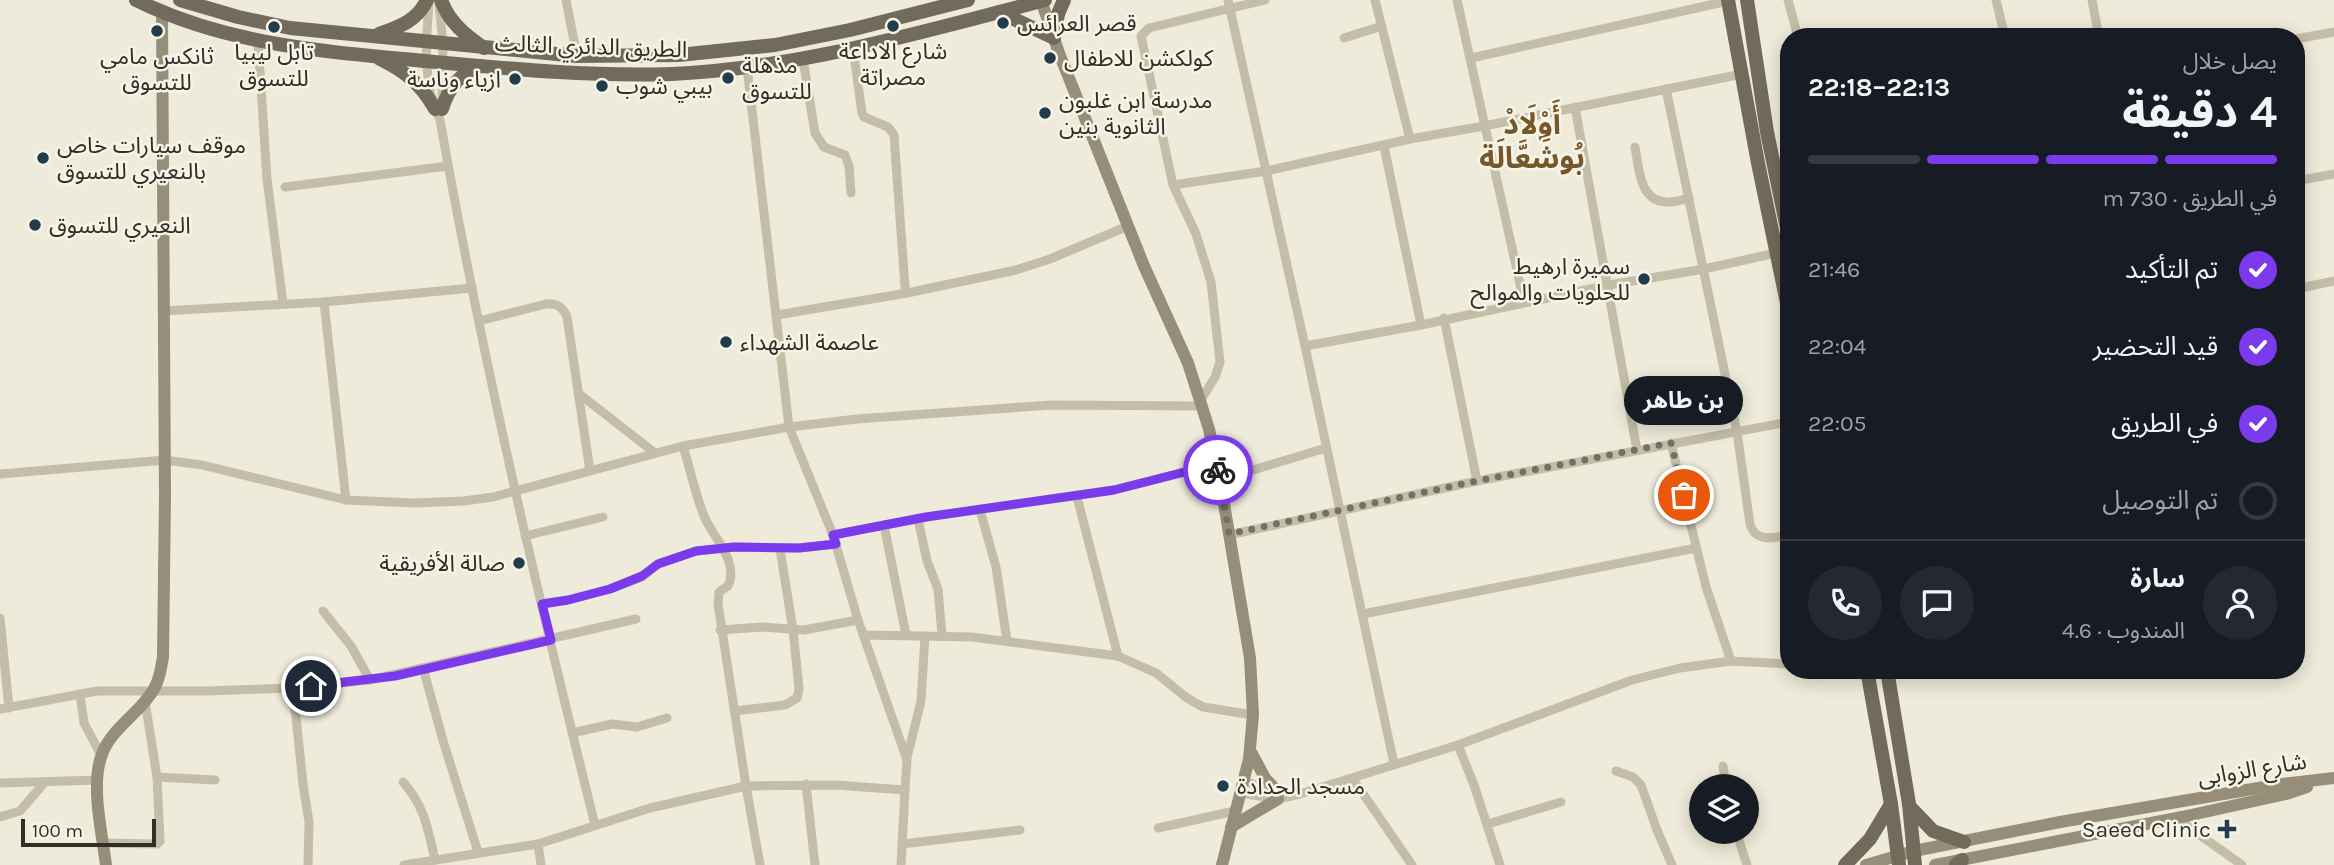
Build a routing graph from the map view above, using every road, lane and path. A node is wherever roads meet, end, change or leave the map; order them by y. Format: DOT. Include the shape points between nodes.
graph roads {
  1 [pos="136,0"];
  2 [pos="180,0"];
  3 [pos="428,0"];
  4 [pos="440,0"];
  5 [pos="566,0"];
  6 [pos="968,0"];
  7 [pos="1042,0"];
  8 [pos="1064,0"];
  9 [pos="1265,0"];
  10 [pos="1375,0"];
  11 [pos="1457,0"];
  12 [pos="1747,0"];
  13 [pos="1788,0"];
  14 [pos="1996,0"];
  15 [pos="2092,0"];
  16 [pos="1728,1"];
  17 [pos="1229,5"];
  18 [pos="999,12"];
  19 [pos="162,13"];
  20 [pos="1382,26"];
  21 [pos="1796,28"];
  22 [pos="2003,28"];
  23 [pos="2097,28"];
  24 [pos="2334,32"];
  25 [pos="374,36"];
  26 [pos="2305,37"];
  27 [pos="1054,38"];
  28 [pos="1344,38"];
  29 [pos="426,41"];
  30 [pos="258,42"];
  31 [pos="443,43"];
  32 [pos="853,48"];
  33 [pos="485,49"];
  34 [pos="372,56"];
  35 [pos="577,56"];
  36 [pos="1471,58"];
  37 [pos="803,59"];
  38 [pos="426,61"];
  39 [pos="443,62"];
  40 [pos="481,65"];
  41 [pos="747,67"];
  42 [pos="1742,74"];
  43 [pos="1666,89"];
  44 [pos="1576,107"];
  45 [pos="439,113"];
  46 [pos="1484,126"];
  47 [pos="1410,139"];
  48 [pos="1384,146"];
  49 [pos="1635,147"];
  50 [pos="448,166"];
  51 [pos="1266,171"];
  52 [pos="2334,174"];
  53 [pos="2305,179"];
  54 [pos="1173,185"];
  55 [pos="285,187"];
  56 [pos="851,193"];
  57 [pos="1780,194"];
  58 [pos="1689,198"];
  59 [pos="1128,226"];
  60 [pos="1776,253"];
  61 [pos="1704,270"];
  62 [pos="1780,271"];
  63 [pos="2334,281"];
  64 [pos="1609,285"];
  65 [pos="905,287"];
  66 [pos="2305,287"];
  67 [pos="472,288"];
  68 [pos="324,302"];
  69 [pos="1524,302"];
  70 [pos="283,303"];
  71 [pos="163,311"];
  72 [pos="777,315"];
  73 [pos="1444,318"];
  74 [pos="479,321"];
  75 [pos="1421,325"];
  76 [pos="1306,346"];
  77 [pos="579,393"];
  78 [pos="1202,403"];
  79 [pos="1780,424"];
  80 [pos="789,427"];
  81 [pos="1737,432"];
  82 [pos="1671,443"];
  83 [pos="683,446"];
  84 [pos="1326,448"];
  85 [pos="1637,450"];
  86 [pos="655,453"];
  87 [pos="165,460"];
  88 [pos="1216,464"];
  89 [pos="590,471"];
  90 [pos="0,474"];
  91 [pos="1220,480"];
  92 [pos="1477,481"];
  93 [pos="516,489"];
  94 [pos="1077,496"];
  95 [pos="346,500"];
  96 [pos="980,510"];
  97 [pos="1339,512"];
  98 [pos="603,517"];
  99 [pos="918,519"];
  100 [pos="884,525"];
  101 [pos="1229,534"];
  102 [pos="525,536"];
  103 [pos="1780,536"];
  104 [pos="834,540"];
  105 [pos="723,548"];
  106 [pos="780,548"];
  107 [pos="1696,548"];
  108 [pos="542,604"];
  109 [pos="323,611"];
  110 [pos="1363,614"];
  111 [pos="0,618"];
  112 [pos="636,619"];
  113 [pos="858,620"];
  114 [pos="793,630"];
  115 [pos="720,631"];
  116 [pos="863,635"];
  117 [pos="906,635"];
  118 [pos="942,635"];
  119 [pos="925,636"];
  120 [pos="551,640"];
  121 [pos="1007,641"];
  122 [pos="1118,656"];
  123 [pos="1731,661"];
  124 [pos="1780,664"];
  125 [pos="423,668"];
  126 [pos="1869,679"];
  127 [pos="1888,679"];
  128 [pos="370,680"];
  129 [pos="293,688"];
  130 [pos="80,694"];
  131 [pos="149,696"];
  132 [pos="4,709"];
  133 [pos="734,711"];
  134 [pos="1254,715"];
  135 [pos="667,718"];
  136 [pos="572,733"];
  137 [pos="1458,745"];
  138 [pos="1250,750"];
  139 [pos="101,755"];
  140 [pos="907,760"];
  141 [pos="1394,764"];
  142 [pos="1723,766"];
  143 [pos="1616,771"];
  144 [pos="1724,774"];
  145 [pos="157,777"];
  146 [pos="2332,778"];
  147 [pos="1353,779"];
  148 [pos="98,780"];
  149 [pos="215,780"];
  150 [pos="45,782"];
  151 [pos="403,782"];
  152 [pos="0,783"];
  153 [pos="806,784"];
  154 [pos="746,786"];
  155 [pos="1242,787"];
  156 [pos="905,790"];
  157 [pos="1278,796"];
  158 [pos="1560,802"];
  159 [pos="1891,804"];
  160 [pos="1909,804"];
  161 [pos="1235,811"];
  162 [pos="0,817"];
  163 [pos="2182,817"];
  164 [pos="2060,821"];
  165 [pos="1488,824"];
  166 [pos="595,825"];
  167 [pos="1231,827"];
  168 [pos="1158,828"];
  169 [pos="1020,830"];
  170 [pos="2062,840"];
  171 [pos="1964,842"];
  172 [pos="104,843"];
  173 [pos="538,844"];
  174 [pos="902,844"];
  175 [pos="1740,844"];
  176 [pos="478,852"];
  177 [pos="1915,858"];
  178 [pos="435,860"];
  179 [pos="1898,860"];
  180 [pos="1959,863"];
  181 [pos="106,865"];
  182 [pos="308,865"];
  183 [pos="404,865"];
  184 [pos="541,865"];
  185 [pos="760,865"];
  186 [pos="816,865"];
  187 [pos="901,865"];
  188 [pos="1222,865"];
  189 [pos="1412,865"];
  190 [pos="1500,865"];
  191 [pos="1672,865"];
  192 [pos="1747,865"];
  193 [pos="1844,865"];
  194 [pos="1867,865"];
  195 [pos="1935,865"];
  196 [pos="2242,865"];
  1 -- 19 [label="main road, الطريق الدائري الثالث"];
  2 -- 25 [label="main road, الطريق الدائري الثالث" via="290,28"];
  3 -- 25 [label="main road" via="408,23"];
  3 -- 29 [label="street"];
  4 -- 31 [label="street"];
  4 -- 33 [label="main road" via="459,29"];
  5 -- 35 [label="street"];
  6 -- 35 [label="main road, الطريق الدائري الثالث" via="775,45 679,55"];
  7 -- 18 [label="main road, الطريق الدائري الثالث"];
  7 -- 27 [label="street"];
  8 -- 27 [label="main road"];
  9 -- 17 [label="street"];
  10 -- 20 [label="street"];
  11 -- 36 [label="street"];
  12 -- 57 [label="main road"];
  13 -- 21 [label="street"];
  14 -- 22 [label="street"];
  15 -- 23 [label="street"];
  16 -- 36 [label="street"];
  16 -- 42 [label="main road"];
  17 -- 51 [label="street"];
  17 -- 54 [label="street" via="1142,33"];
  18 -- 27 [label="main road"];
  18 -- 32 [label="main road, الطريق الدائري الثالث"];
  19 -- 30 [label="main road, الطريق الدائري الثالث"];
  19 -- 71 [label="street"];
  20 -- 28 [label="street"];
  20 -- 47 [label="street"];
  24 -- 26 [label="street"];
  25 -- 29 [label="main road, الطريق الدائري الثالث"];
  27 -- 59 [label="street"];
  29 -- 31 [label="main road, الطريق الدائري الثالث"];
  29 -- 38 [label="street"];
  30 -- 34 [label="main road, الطريق الدائري الثالث"];
  30 -- 70 [label="street" via="267,179"];
  31 -- 33 [label="main road, الطريق الدائري الثالث"];
  31 -- 39 [label="street"];
  32 -- 37 [label="main road, الطريق الدائري الثالث"];
  32 -- 65 [label="street" via="862,113 894,135"];
  33 -- 35 [label="main road, الطريق الدائري الثالث"];
  34 -- 38 [label="main road, الطريق الدائري الثالث"];
  34 -- 45 [label="main road" via="414,80"];
  36 -- 46 [label="street"];
  37 -- 41 [label="main road, الطريق الدائري الثالث"];
  37 -- 56 [label="street" via="814,133 824,147 845,155"];
  38 -- 39 [label="main road, الطريق الدائري الثالث"];
  38 -- 45 [label="street"];
  39 -- 40 [label="main road, الطريق الدائري الثالث"];
  39 -- 45 [label="street"];
  40 -- 41 [label="main road, الطريق الدائري الثالث" via="634,74"];
  40 -- 45 [label="main road" via="458,78"];
  41 -- 72 [label="street"];
  42 -- 43 [label="street"];
  42 -- 60 [label="main road"];
  43 -- 44 [label="street"];
  43 -- 58 [label="street"];
  44 -- 46 [label="street"];
  44 -- 64 [label="street"];
  45 -- 50 [label="street"];
  46 -- 47 [label="street"];
  46 -- 69 [label="street"];
  47 -- 48 [label="street"];
  48 -- 51 [label="street"];
  48 -- 75 [label="street"];
  49 -- 58 [label="street" via="1643,188 1650,195 1664,202"];
  50 -- 55 [label="street"];
  50 -- 67 [label="street"];
  51 -- 54 [label="street"];
  51 -- 76 [label="street"];
  52 -- 53 [label="street"];
  54 -- 78 [label="street" via="1211,282 1219,369"];
  58 -- 61 [label="street"];
  59 -- 72 [label="street" via="1016,270"];
  59 -- 78 [label="street"];
  60 -- 61 [label="street"];
  60 -- 62 [label="main road"];
  61 -- 64 [label="street"];
  61 -- 81 [label="street"];
  63 -- 66 [label="street"];
  64 -- 69 [label="street"];
  64 -- 85 [label="street"];
  67 -- 68 [label="street"];
  67 -- 74 [label="street"];
  68 -- 70 [label="street"];
  68 -- 95 [label="street"];
  69 -- 73 [label="street"];
  70 -- 71 [label="street"];
  71 -- 87 [label="street"];
  72 -- 80 [label="street"];
  73 -- 75 [label="street"];
  73 -- 92 [label="street"];
  74 -- 77 [label="street" via="546,304 562,307"];
  74 -- 93 [label="street"];
  75 -- 76 [label="street"];
  76 -- 84 [label="street"];
  77 -- 86 [label="street"];
  77 -- 89 [label="street"];
  78 -- 80 [label="street" via="1051,405"];
  78 -- 88 [label="street"];
  79 -- 81 [label="street"];
  80 -- 83 [label="street"];
  80 -- 104 [label="street"];
  81 -- 82 [label="street"];
  81 -- 103 [label="street" via="1752,530 1763,538"];
  82 -- 85 [label="street"];
  82 -- 107 [label="street"];
  83 -- 86 [label="street"];
  83 -- 105 [label="street" via="704,517"];
  84 -- 91 [label="street"];
  84 -- 97 [label="street"];
  85 -- 92 [label="street"];
  86 -- 89 [label="street"];
  87 -- 90 [label="street"];
  87 -- 95 [label="street"];
  87 -- 131 [label="street" via="163,657"];
  88 -- 91 [label="street"];
  88 -- 94 [label="street"];
  89 -- 93 [label="street"];
  91 -- 101 [label="street"];
  92 -- 97 [label="street"];
  93 -- 95 [label="street" via="464,502"];
  93 -- 102 [label="street"];
  94 -- 96 [label="street"];
  94 -- 122 [label="street"];
  96 -- 99 [label="street"];
  96 -- 121 [label="street" via="996,567"];
  97 -- 101 [label="street"];
  97 -- 110 [label="street"];
  98 -- 102 [label="street"];
  99 -- 100 [label="street"];
  99 -- 118 [label="street" via="938,589"];
  100 -- 104 [label="street"];
  100 -- 117 [label="street"];
  101 -- 134 [label="street" via="1250,658"];
  102 -- 108 [label="street"];
  104 -- 106 [label="street"];
  104 -- 113 [label="street"];
  105 -- 106 [label="street"];
  105 -- 108 [label="street" via="696,551 658,564 610,589"];
  105 -- 115 [label="street" via="731,583 718,595"];
  106 -- 114 [label="street"];
  107 -- 110 [label="street"];
  107 -- 123 [label="street"];
  108 -- 120 [label="street"];
  109 -- 128 [label="street"];
  110 -- 141 [label="street"];
  111 -- 132 [label="street"];
  112 -- 120 [label="street"];
  113 -- 114 [label="street"];
  113 -- 116 [label="street"];
  114 -- 115 [label="street"];
  114 -- 133 [label="street" via="797,698 785,705"];
  115 -- 133 [label="street"];
  116 -- 117 [label="street"];
  116 -- 140 [label="street"];
  117 -- 119 [label="street"];
  118 -- 119 [label="street"];
  118 -- 121 [label="street"];
  119 -- 140 [label="street" via="921,701"];
  120 -- 125 [label="street"];
  120 -- 136 [label="street"];
  121 -- 122 [label="street"];
  122 -- 134 [label="street" via="1156,673 1202,707"];
  123 -- 124 [label="street"];
  123 -- 137 [label="street" via="1632,680"];
  125 -- 128 [label="street"];
  125 -- 176 [label="street"];
  126 -- 159 [label="main road"];
  127 -- 160 [label="main road"];
  128 -- 129 [label="street"];
  129 -- 131 [label="street"];
  129 -- 182 [label="street" via="309,822"];
  130 -- 131 [label="street"];
  130 -- 132 [label="street"];
  130 -- 139 [label="street" via="84,723"];
  131 -- 139 [label="street" via="116,731"];
  131 -- 145 [label="street"];
  133 -- 154 [label="street"];
  134 -- 138 [label="street"];
  135 -- 136 [label="street" via="637,727 612,724"];
  136 -- 166 [label="street"];
  137 -- 141 [label="street"];
  137 -- 165 [label="street"];
  138 -- 155 [label="street"];
  138 -- 157 [label="street"];
  139 -- 148 [label="street"];
  140 -- 156 [label="street"];
  141 -- 147 [label="street"];
  142 -- 144 [label="street"];
  143 -- 191 [label="street" via="1641,785"];
  145 -- 149 [label="street"];
  145 -- 172 [label="street" via="160,841"];
  146 -- 163 [label="street, شارع الزوابى" via="2286,794"];
  146 -- 164 [label="street, شارع الزوابى"];
  147 -- 157 [label="street"];
  147 -- 189 [label="street"];
  148 -- 150 [label="street"];
  148 -- 172 [label="street"];
  150 -- 152 [label="street"];
  150 -- 162 [label="street" via="20,811"];
  151 -- 178 [label="street" via="425,815"];
  153 -- 154 [label="street"];
  153 -- 156 [label="street"];
  153 -- 186 [label="street"];
  154 -- 166 [label="street"];
  154 -- 185 [label="street"];
  155 -- 157 [label="street"];
  155 -- 161 [label="street"];
  156 -- 174 [label="street"];
  157 -- 167 [label="street"];
  158 -- 165 [label="street"];
  159 -- 179 [label="main road"];
  159 -- 193 [label="main road" via="1870,839"];
  160 -- 171 [label="main road" via="1933,831"];
  160 -- 177 [label="main road"];
  161 -- 167 [label="street"];
  161 -- 168 [label="street"];
  163 -- 170 [label="street, شارع الزوابى"];
  163 -- 196 [label="street" via="2187,827"];
  164 -- 170 [label="street"];
  164 -- 171 [label="street, شارع الزوابى"];
  165 -- 190 [label="street"];
  166 -- 173 [label="street"];
  167 -- 188 [label="street"];
  169 -- 174 [label="street"];
  170 -- 180 [label="street, شارع الزوابى"];
  171 -- 177 [label="street, شارع الزوابى"];
  172 -- 181 [label="street"];
  173 -- 176 [label="street"];
  173 -- 184 [label="street"];
  174 -- 187 [label="street"];
  175 -- 192 [label="street"];
  176 -- 178 [label="street"];
  177 -- 179 [label="street, شارع الزوابى"];
  178 -- 183 [label="street"];
  179 -- 194 [label="street, شارع الزوابى"];
  180 -- 195 [label="street, شارع الزوابى"];
}
